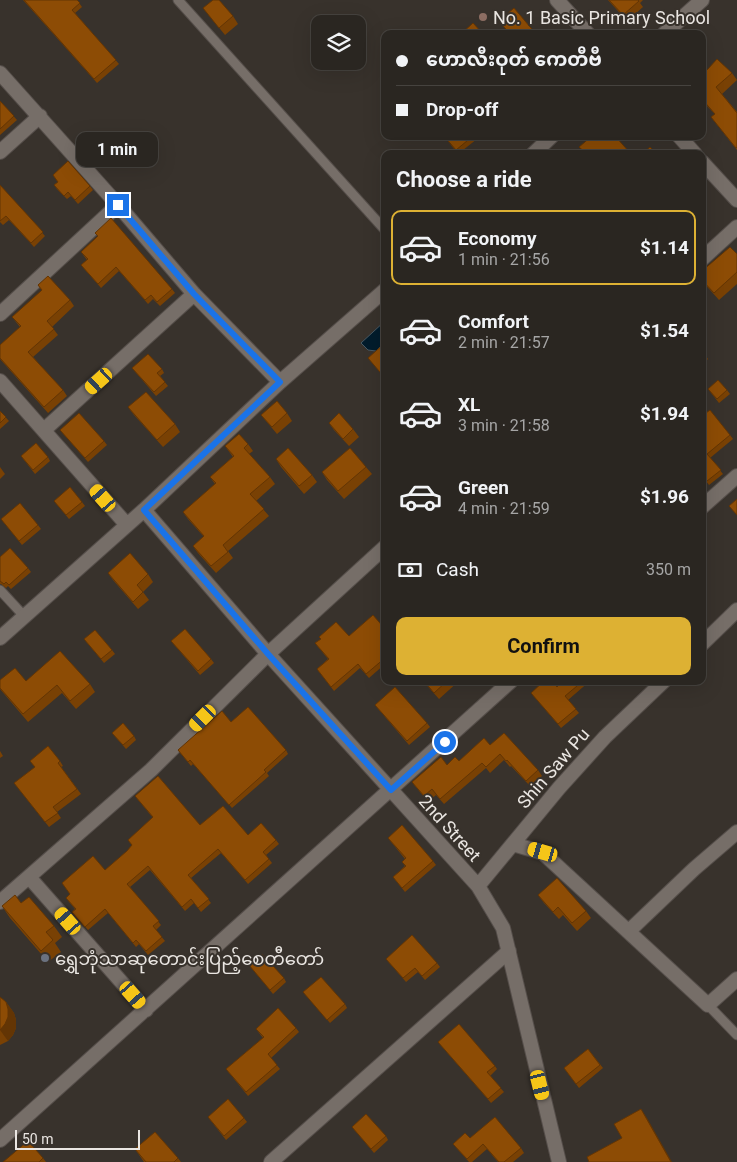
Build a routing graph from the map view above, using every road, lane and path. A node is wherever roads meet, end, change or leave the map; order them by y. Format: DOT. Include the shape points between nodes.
graph roads {
  1 [pos="178,0"];
  2 [pos="557,0"];
  3 [pos="702,0"];
  4 [pos="584,30"];
  5 [pos="668,30"];
  6 [pos="0,73"];
  7 [pos="40,116"];
  8 [pos="548,140"];
  9 [pos="683,140"];
  10 [pos="537,150"];
  11 [pos="692,150"];
  12 [pos="0,152"];
  13 [pos="706,166"];
  14 [pos="734,192"];
  15 [pos="118,205"];
  16 [pos="381,226"];
  17 [pos="737,227"];
  18 [pos="706,255"];
  19 [pos="194,294"];
  20 [pos="381,294"];
  21 [pos="0,314"];
  22 [pos="0,381"];
  23 [pos="280,382"];
  24 [pos="44,430"];
  25 [pos="737,476"];
  26 [pos="706,503"];
  27 [pos="144,510"];
  28 [pos="127,525"];
  29 [pos="381,551"];
  30 [pos="0,590"];
  31 [pos="737,610"];
  32 [pos="24,616"];
  33 [pos="0,638"];
  34 [pos="706,640"];
  35 [pos="268,654"];
  36 [pos="507,685"];
  37 [pos="660,685"];
  38 [pos="391,790"];
  39 [pos="737,832"];
  40 [pos="513,844"];
  41 [pos="29,877"];
  42 [pos="478,886"];
  43 [pos="0,902"];
  44 [pos="629,932"];
  45 [pos="508,951"];
  46 [pos="737,979"];
  47 [pos="708,1005"];
  48 [pos="146,1010"];
  49 [pos="737,1035"];
  50 [pos="0,1140"];
  51 [pos="271,1162"];
  52 [pos="559,1162"];
  1 -- 16 [label="lane"];
  2 -- 4 [label="street"];
  3 -- 5 [label="street"];
  6 -- 7 [label="street"];
  7 -- 12 [label="street"];
  7 -- 15 [label="street"];
  8 -- 10 [label="street"];
  9 -- 11 [label="street"];
  13 -- 14 [label="street"];
  15 -- 19 [label="street"];
  15 -- 21 [label="street"];
  17 -- 18 [label="street"];
  19 -- 23 [label="street"];
  19 -- 24 [label="street"];
  20 -- 23 [label="street"];
  22 -- 24 [label="street"];
  23 -- 27 [label="street"];
  24 -- 28 [label="street"];
  25 -- 26 [label="street"];
  27 -- 28 [label="street"];
  27 -- 35 [label="street, 2nd Street"];
  28 -- 32 [label="street"];
  29 -- 35 [label="street"];
  30 -- 32 [label="lane"];
  31 -- 34 [label="street"];
  32 -- 33 [label="street"];
  35 -- 38 [label="street, 2nd Street"];
  35 -- 41 [label="street" via="152,770"];
  36 -- 38 [label="street"];
  37 -- 40 [label="street, Shin Saw Pu" via="605,737"];
  38 -- 42 [label="street, 2nd Street"];
  38 -- 48 [label="street"];
  39 -- 44 [label="street"];
  40 -- 42 [label="street, Shin Saw Pu"];
  40 -- 44 [label="street" via="543,852"];
  41 -- 43 [label="street"];
  41 -- 48 [label="street"];
  42 -- 45 [label="street, 2nd Street" via="503,928"];
  44 -- 47 [label="street"];
  45 -- 51 [label="street"];
  45 -- 52 [label="street, 2nd Street"];
  46 -- 47 [label="street"];
  47 -- 49 [label="lane"];
  48 -- 50 [label="street"];
}
